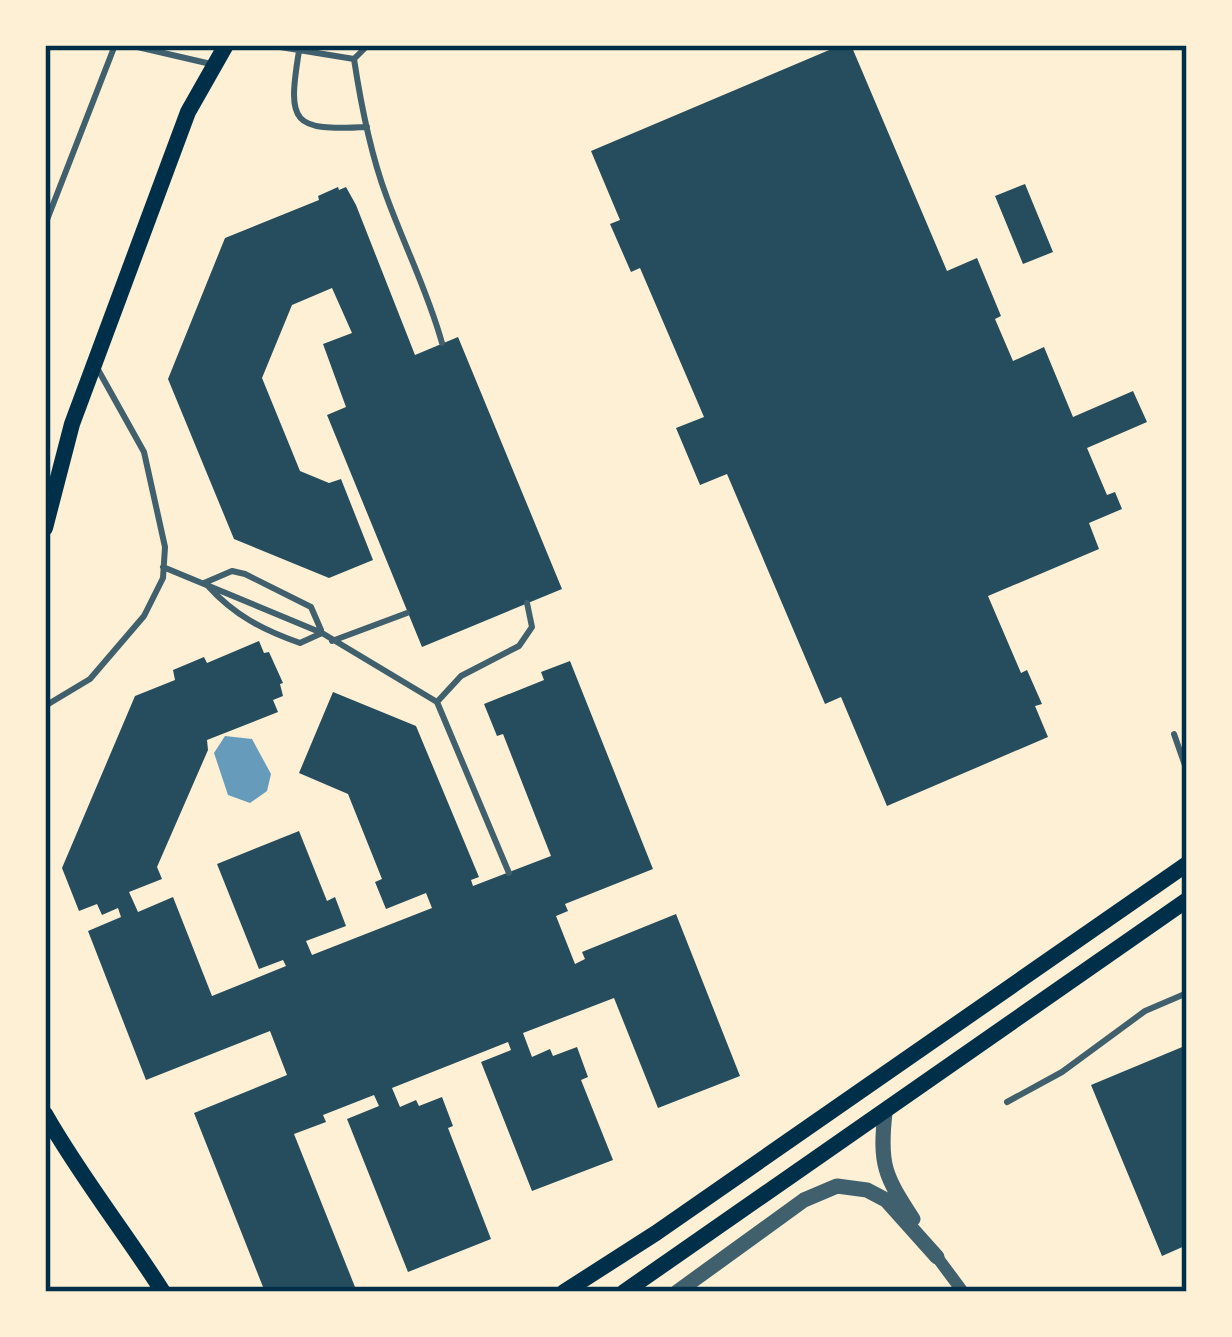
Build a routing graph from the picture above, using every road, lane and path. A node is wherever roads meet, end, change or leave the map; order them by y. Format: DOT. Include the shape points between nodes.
graph roads {
  1 [pos="115,45"];
  2 [pos="129,45"];
  3 [pos="226,45"];
  4 [pos="268,45"];
  5 [pos="368,45"];
  6 [pos="299,51"];
  7 [pos="354,59"];
  8 [pos="215,65"];
  9 [pos="367,127"];
  10 [pos="45,225"];
  11 [pos="442,344"];
  12 [pos="95,363"];
  13 [pos="46,518"];
  14 [pos="164,567"];
  15 [pos="204,583"];
  16 [pos="527,604"];
  17 [pos="407,613"];
  18 [pos="322,633"];
  19 [pos="332,641"];
  20 [pos="437,702"];
  21 [pos="45,706"];
  22 [pos="1187,742"];
  23 [pos="1187,771"];
  24 [pos="1187,864"];
  25 [pos="509,872"];
  26 [pos="1184,906"];
  27 [pos="1187,993"];
  28 [pos="1006,1102"];
  29 [pos="885,1113"];
  30 [pos="45,1114"];
  31 [pos="937,1257"];
  32 [pos="163,1292"];
  33 [pos="564,1292"];
  34 [pos="624,1292"];
  35 [pos="677,1292"];
  36 [pos="963,1292"];
  1 -- 10 [label="lane"];
  2 -- 8 [label="lane"];
  3 -- 8 [label="main road"];
  4 -- 6 [label="lane"];
  5 -- 7 [label="lane"];
  6 -- 7 [label="lane"];
  6 -- 9 [label="lane" via="292,91 300,118 324,130"];
  7 -- 9 [label="lane"];
  8 -- 12 [label="main road" via="188,112"];
  9 -- 11 [label="lane"];
  12 -- 13 [label="main road"];
  12 -- 14 [label="lane" via="144,452"];
  14 -- 15 [label="lane"];
  14 -- 21 [label="lane" via="144,616 90,679"];
  15 -- 18 [label="lane"];
  15 -- 18 [label="lane" via="233,614 284,638 300,643"];
  15 -- 18 [label="lane" via="244,574 311,608"];
  16 -- 20 [label="lane" via="532,627 519,646 461,676"];
  17 -- 19 [label="lane"];
  18 -- 19 [label="lane"];
  19 -- 20 [label="lane"];
  20 -- 25 [label="lane"];
  22 -- 23 [label="lane" via="1174,734"];
  24 -- 33 [label="main road"];
  26 -- 29 [label="main road"];
  27 -- 28 [label="lane" via="1144,1011"];
  29 -- 31 [label="street" via="885,1176"];
  29 -- 34 [label="main road"];
  30 -- 32 [label="main road"];
  31 -- 35 [label="street" via="886,1200 837,1186 804,1200"];
  31 -- 36 [label="street"];
}
